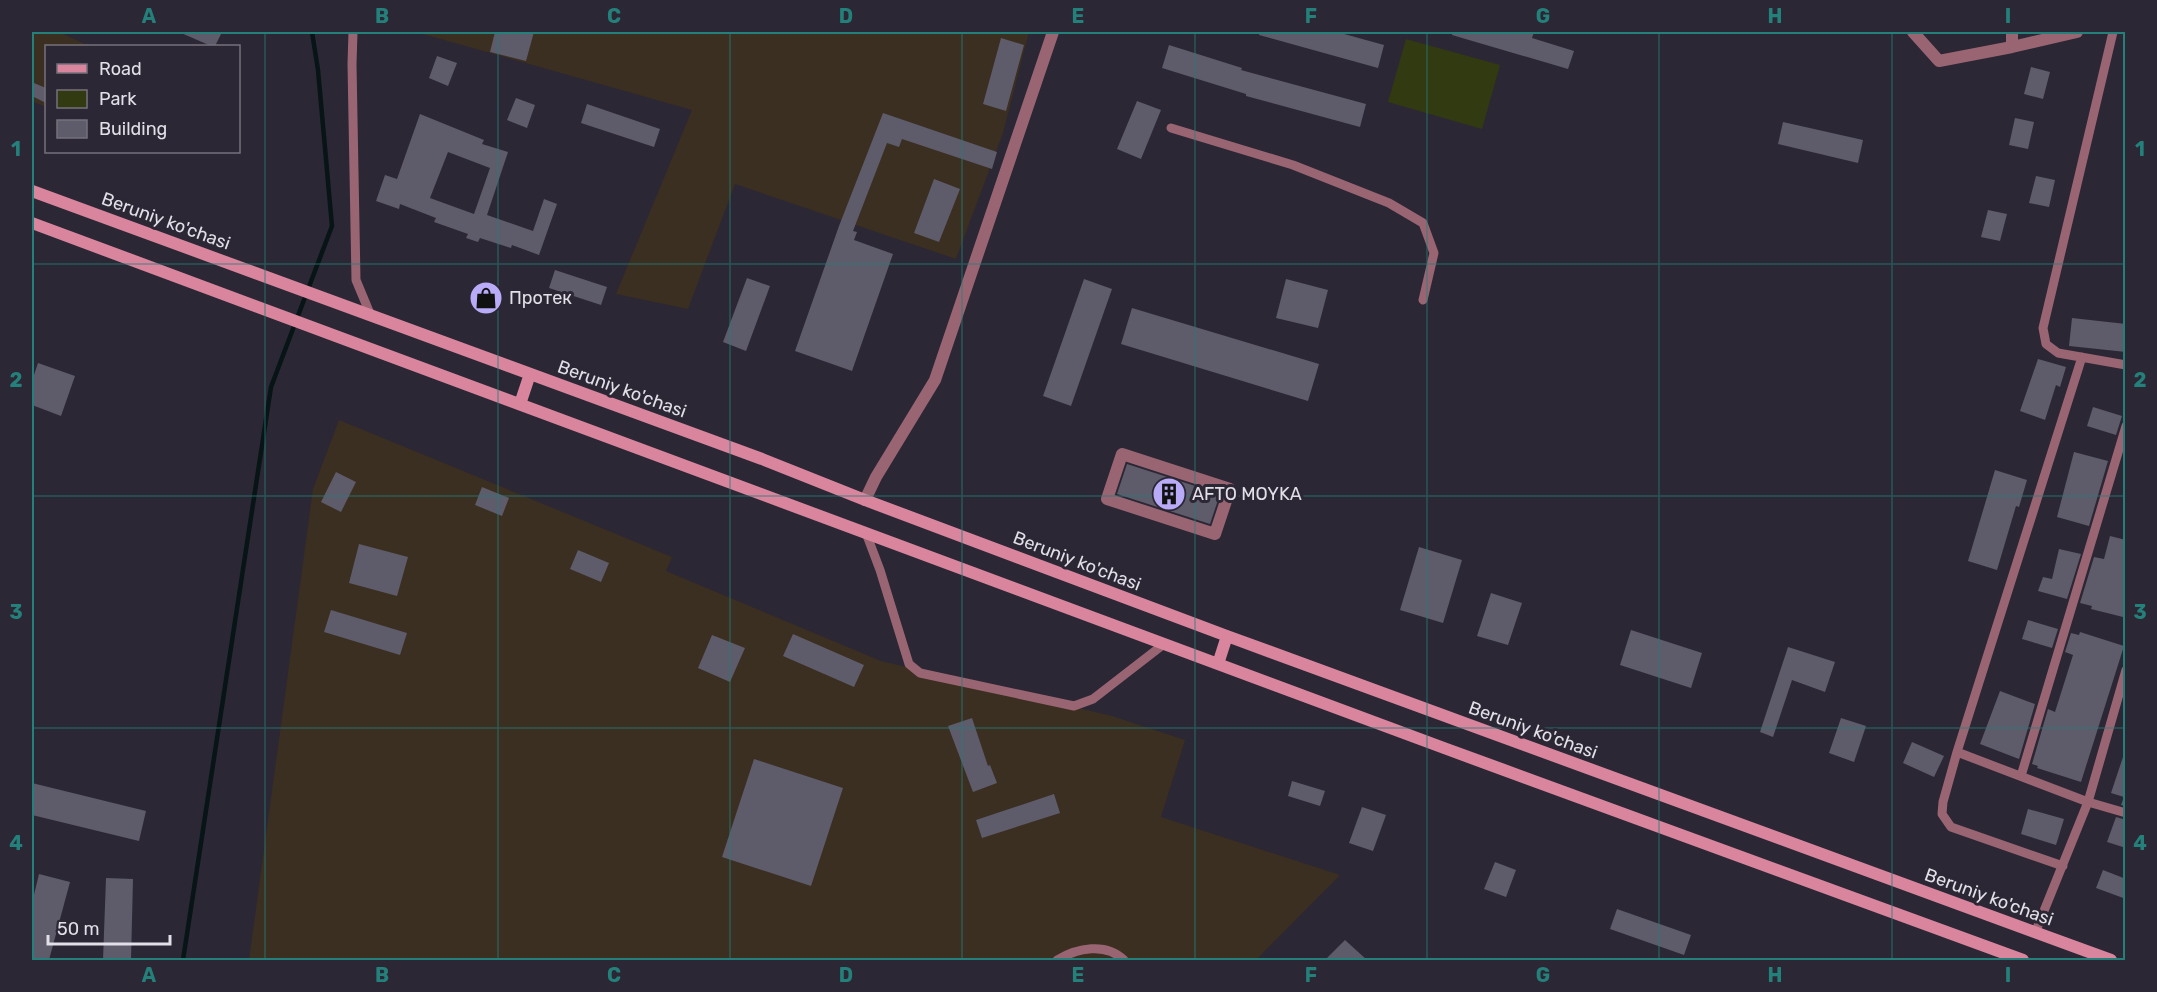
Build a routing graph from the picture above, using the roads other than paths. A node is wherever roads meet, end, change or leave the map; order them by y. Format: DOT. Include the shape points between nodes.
graph roads {
  1 [pos="353,32"];
  2 [pos="1053,32"];
  3 [pos="1913,32"];
  4 [pos="2012,32"];
  5 [pos="2077,32"];
  6 [pos="2114,32"];
  7 [pos="2012,47"];
  8 [pos="1171,128"];
  9 [pos="32,191"];
  10 [pos="32,224"];
  11 [pos="1423,300"];
  12 [pos="371,316"];
  13 [pos="2082,357"];
  14 [pos="2126,365"];
  15 [pos="530,374"];
  16 [pos="520,404"];
  17 [pos="2126,426"];
  18 [pos="1122,454"];
  19 [pos="865,500"];
  20 [pos="866,533"];
  21 [pos="1227,636"];
  22 [pos="1164,644"];
  23 [pos="1218,664"];
  24 [pos="2126,670"];
  25 [pos="1957,752"];
  26 [pos="2021,776"];
  27 [pos="2088,801"];
  28 [pos="2126,813"];
  29 [pos="2063,866"];
  30 [pos="2035,933"];
  31 [pos="1057,960"];
  32 [pos="1124,960"];
  33 [pos="2023,960"];
  34 [pos="2111,960"];
  1 -- 12 [label="lane" via="357,280"];
  2 -- 19 [label="street" via="935,380"];
  3 -- 7 [label="street" via="1939,61"];
  4 -- 7 [label="street"];
  5 -- 7 [label="street"];
  6 -- 13 [label="lane" via="2043,328 2046,344 2058,353"];
  8 -- 11 [label="lane" via="1293,165 1389,203 1423,223 1434,253"];
  9 -- 12 [label="main road, Beruniy ko'chasi"];
  10 -- 16 [label="main road"];
  12 -- 15 [label="main road, Beruniy ko'chasi"];
  13 -- 14 [label="lane"];
  13 -- 25 [label="lane"];
  15 -- 16 [label="main road"];
  15 -- 19 [label="main road, Beruniy ko'chasi"];
  16 -- 20 [label="main road"];
  17 -- 26 [label="lane"];
  18 -- 18 [label="street" via="1230,489 1215,534 1107,499"];
  19 -- 21 [label="main road, Beruniy ko'chasi"];
  20 -- 22 [label="main road"];
  20 -- 22 [label="lane" via="909,664 920,673 1074,706 1093,699"];
  21 -- 23 [label="main road"];
  21 -- 30 [label="main road, Beruniy ko'chasi"];
  22 -- 23 [label="main road"];
  23 -- 33 [label="main road"];
  24 -- 27 [label="lane"];
  25 -- 26 [label="lane"];
  25 -- 29 [label="lane" via="1942,814 1951,827"];
  26 -- 27 [label="lane"];
  27 -- 28 [label="lane"];
  27 -- 29 [label="lane"];
  29 -- 30 [label="lane"];
  30 -- 34 [label="main road, Beruniy ko'chasi"];
  31 -- 32 [label="lane" via="1090,948 1117,953"];
}
